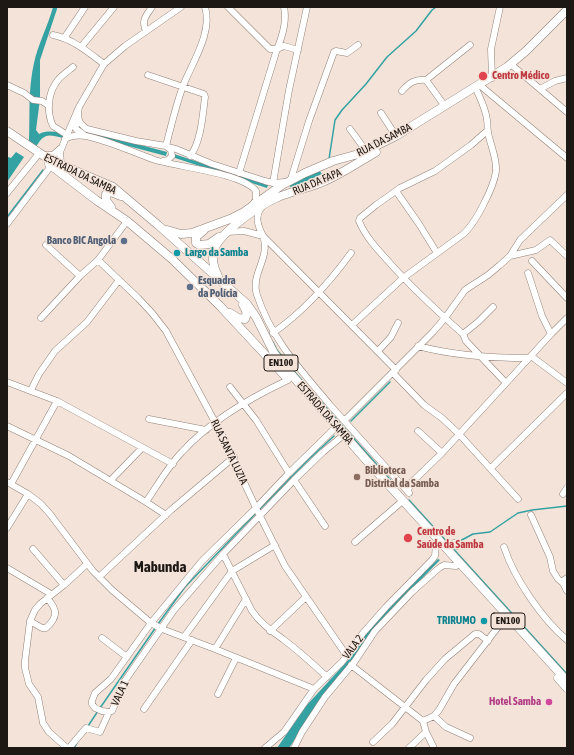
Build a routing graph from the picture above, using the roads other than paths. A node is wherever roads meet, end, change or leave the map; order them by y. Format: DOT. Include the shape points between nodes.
graph roads {
  1 [pos="85,7"];
  2 [pos="114,7"];
  3 [pos="152,7"];
  4 [pos="180,7"];
  5 [pos="204,7"];
  6 [pos="228,7"];
  7 [pos="284,7"];
  8 [pos="307,7"];
  9 [pos="500,7"];
  10 [pos="567,10"];
  11 [pos="567,15"];
  12 [pos="146,31"];
  13 [pos="53,35"];
  14 [pos="65,37"];
  15 [pos="358,45"];
  16 [pos="470,45"];
  17 [pos="81,47"];
  18 [pos="277,49"];
  19 [pos="298,50"];
  20 [pos="104,64"];
  21 [pos="73,67"];
  22 [pos="514,67"];
  23 [pos="148,75"];
  24 [pos="492,78"];
  25 [pos="567,78"];
  26 [pos="426,80"];
  27 [pos="7,85"];
  28 [pos="183,86"];
  29 [pos="480,89"];
  30 [pos="540,89"];
  31 [pos="402,92"];
  32 [pos="48,105"];
  33 [pos="444,106"];
  34 [pos="79,107"];
  35 [pos="567,112"];
  36 [pos="381,113"];
  37 [pos="75,117"];
  38 [pos="350,129"];
  39 [pos="7,131"];
  40 [pos="488,131"];
  41 [pos="7,135"];
  42 [pos="396,136"];
  43 [pos="66,137"];
  44 [pos="87,137"];
  45 [pos="24,145"];
  46 [pos="166,146"];
  47 [pos="62,147"];
  48 [pos="366,151"];
  49 [pos="37,154"];
  50 [pos="190,156"];
  51 [pos="567,158"];
  52 [pos="162,162"];
  53 [pos="51,166"];
  54 [pos="65,168"];
  55 [pos="313,170"];
  56 [pos="239,173"];
  57 [pos="294,178"];
  58 [pos="273,183"];
  59 [pos="320,183"];
  60 [pos="396,191"];
  61 [pos="7,193"];
  62 [pos="567,195"];
  63 [pos="129,200"];
  64 [pos="270,201"];
  65 [pos="249,208"];
  66 [pos="118,215"];
  67 [pos="127,221"];
  68 [pos="7,224"];
  69 [pos="217,224"];
  70 [pos="158,225"];
  71 [pos="227,232"];
  72 [pos="263,236"];
  73 [pos="46,245"];
  74 [pos="351,253"];
  75 [pos="437,253"];
  76 [pos="510,256"];
  77 [pos="567,256"];
  78 [pos="98,260"];
  79 [pos="532,261"];
  80 [pos="528,273"];
  81 [pos="80,276"];
  82 [pos="403,278"];
  83 [pos="220,279"];
  84 [pos="120,280"];
  85 [pos="234,292"];
  86 [pos="319,292"];
  87 [pos="567,298"];
  88 [pos="220,306"];
  89 [pos="493,306"];
  90 [pos="41,318"];
  91 [pos="445,318"];
  92 [pos="567,318"];
  93 [pos="398,323"];
  94 [pos="352,325"];
  95 [pos="273,333"];
  96 [pos="463,334"];
  97 [pos="551,334"];
  98 [pos="418,346"];
  99 [pos="378,351"];
  100 [pos="481,357"];
  101 [pos="530,357"];
  102 [pos="394,371"];
  103 [pos="288,380"];
  104 [pos="7,382"];
  105 [pos="506,383"];
  106 [pos="567,383"];
  107 [pos="230,387"];
  108 [pos="31,390"];
  109 [pos="567,393"];
  110 [pos="57,401"];
  111 [pos="243,404"];
  112 [pos="149,419"];
  113 [pos="215,423"];
  114 [pos="346,423"];
  115 [pos="7,426"];
  116 [pos="206,430"];
  117 [pos="333,430"];
  118 [pos="418,431"];
  119 [pos="459,434"];
  120 [pos="340,438"];
  121 [pos="36,440"];
  122 [pos="142,448"];
  123 [pos="442,453"];
  124 [pos="234,457"];
  125 [pos="173,464"];
  126 [pos="491,468"];
  127 [pos="289,472"];
  128 [pos="111,480"];
  129 [pos="294,480"];
  130 [pos="399,482"];
  131 [pos="9,483"];
  132 [pos="411,483"];
  133 [pos="567,488"];
  134 [pos="28,494"];
  135 [pos="562,494"];
  136 [pos="518,499"];
  137 [pos="146,502"];
  138 [pos="399,504"];
  139 [pos="259,512"];
  140 [pos="166,515"];
  141 [pos="531,515"];
  142 [pos="325,526"];
  143 [pos="7,528"];
  144 [pos="355,542"];
  145 [pos="436,544"];
  146 [pos="275,545"];
  147 [pos="504,547"];
  148 [pos="33,548"];
  149 [pos="223,554"];
  150 [pos="87,564"];
  151 [pos="456,566"];
  152 [pos="7,568"];
  153 [pos="232,571"];
  154 [pos="99,577"];
  155 [pos="565,580"];
  156 [pos="64,585"];
  157 [pos="567,591"];
  158 [pos="49,596"];
  159 [pos="306,597"];
  160 [pos="246,599"];
  161 [pos="505,618"];
  162 [pos="30,621"];
  163 [pos="156,626"];
  164 [pos="270,631"];
  165 [pos="184,637"];
  166 [pos="102,638"];
  167 [pos="192,640"];
  168 [pos="567,640"];
  169 [pos="488,641"];
  170 [pos="215,649"];
  171 [pos="347,656"];
  172 [pos="127,657"];
  173 [pos="236,658"];
  174 [pos="351,665"];
  175 [pos="327,677"];
  176 [pos="567,681"];
  177 [pos="567,688"];
  178 [pos="314,689"];
  179 [pos="218,694"];
  180 [pos="144,708"];
  181 [pos="405,708"];
  182 [pos="109,712"];
  183 [pos="434,716"];
  184 [pos="423,721"];
  185 [pos="426,732"];
  186 [pos="470,738"];
  187 [pos="373,742"];
  188 [pos="68,748"];
  189 [pos="265,748"];
  190 [pos="294,748"];
  191 [pos="409,748"];
  192 [pos="434,748"];
  1 -- 14 [label="street"];
  2 -- 17 [label="street"];
  3 -- 12 [label="street" via="144,19"];
  4 -- 12 [label="street"];
  5 -- 28 [label="street" via="206,26"];
  6 -- 18 [label="street" via="268,48"];
  7 -- 18 [label="street" via="285,22"];
  8 -- 19 [label="street"];
  9 -- 24 [label="street" via="491,49"];
  10 -- 24 [label="main road, RUA DA SAMBA" via="526,51"];
  11 -- 22 [label="main road"];
  12 -- 20 [label="street"];
  13 -- 14 [label="street"];
  14 -- 17 [label="street"];
  15 -- 57 [label="street" via="347,53 334,52 309,121"];
  16 -- 26 [label="street"];
  17 -- 20 [label="street"];
  18 -- 19 [label="street" via="284,46"];
  18 -- 56 [label="street"];
  19 -- 58 [label="street"];
  20 -- 34 [label="street"];
  21 -- 32 [label="street" via="56,82"];
  22 -- 29 [label="main road, RUA DA FAPA"];
  22 -- 30 [label="street"];
  23 -- 28 [label="street"];
  24 -- 33 [label="main road, RUA DA SAMBA"];
  25 -- 30 [label="street"];
  26 -- 31 [label="street" via="410,82"];
  26 -- 33 [label="street"];
  27 -- 32 [label="street"];
  28 -- 46 [label="street"];
  28 -- 50 [label="street" via="203,92 205,97 198,140"];
  29 -- 40 [label="street"];
  29 -- 51 [label="street"];
  29 -- 59 [label="main road, RUA DA FAPA"];
  30 -- 35 [label="street"];
  32 -- 43 [label="street" via="53,126"];
  33 -- 42 [label="main road, RUA DA SAMBA"];
  34 -- 37 [label="street"];
  34 -- 46 [label="street" via="78,119 87,129"];
  36 -- 42 [label="street"];
  37 -- 43 [label="street"];
  37 -- 44 [label="street" via="76,129"];
  38 -- 48 [label="street"];
  39 -- 45 [label="main road, ESTRADA DA SAMBA / EN100"];
  40 -- 60 [label="street" via="435,171"];
  40 -- 75 [label="street" via="496,172 484,204 468,231"];
  41 -- 45 [label="main road, ESTRADA DA SAMBA / EN100"];
  42 -- 48 [label="main road, RUA DA SAMBA"];
  43 -- 44 [label="street"];
  43 -- 47 [label="street"];
  44 -- 52 [label="street" via="121,146"];
  45 -- 49 [label="main road, ESTRADA DA SAMBA / EN100"];
  46 -- 50 [label="street"];
  46 -- 52 [label="street" via="172,154"];
  47 -- 49 [label="street" via="53,155"];
  47 -- 54 [label="street" via="60,158"];
  48 -- 55 [label="main road, RUA DA SAMBA"];
  49 -- 53 [label="main road, ESTRADA DA SAMBA / EN100"];
  49 -- 54 [label="main road, ESTRADA DA SAMBA / EN100"];
  49 -- 61 [label="street"];
  50 -- 56 [label="street"];
  52 -- 65 [label="street" via="213,172 249,184 257,194 255,203"];
  53 -- 66 [label="main road, ESTRADA DA SAMBA / EN100"];
  53 -- 68 [label="street"];
  54 -- 63 [label="main road, ESTRADA DA SAMBA / EN100" via="107,184"];
  55 -- 57 [label="main road, RUA DA SAMBA"];
  55 -- 59 [label="main road" via="326,165 333,168 331,176"];
  56 -- 58 [label="street"];
  57 -- 58 [label="street"];
  57 -- 65 [label="main road, RUA DA SAMBA"];
  59 -- 64 [label="main road, RUA DA FAPA"];
  60 -- 75 [label="street"];
  60 -- 82 [label="street" via="359,221 374,247"];
  62 -- 76 [label="street" via="520,240"];
  63 -- 66 [label="main road" via="111,192 106,194 106,200"];
  63 -- 70 [label="main road, ESTRADA DA SAMBA / EN100"];
  64 -- 71 [label="main road, RUA DA FAPA"];
  64 -- 72 [label="street, ESTRADA DA SAMBA" via="262,207 258,216 258,227"];
  65 -- 69 [label="main road, RUA DA SAMBA" via="238,216"];
  66 -- 67 [label="main road, ESTRADA DA SAMBA / EN100"];
  67 -- 78 [label="street"];
  67 -- 88 [label="main road, ESTRADA DA SAMBA / EN100"];
  69 -- 70 [label="main road, RUA DA SAMBA" via="181,234"];
  69 -- 71 [label="main road" via="198,234 196,243 205,245"];
  70 -- 83 [label="main road, ESTRADA DA SAMBA / EN100"];
  71 -- 72 [label="street" via="244,231"];
  71 -- 83 [label="main road, RUA DA FAPA" via="217,243 213,253 214,266"];
  72 -- 86 [label="street"];
  72 -- 95 [label="street, ESTRADA DA SAMBA" via="266,252 255,287"];
  73 -- 81 [label="street"];
  74 -- 86 [label="street"];
  75 -- 82 [label="street"];
  76 -- 77 [label="street" via="536,250 550,240"];
  76 -- 91 [label="street" via="465,290"];
  78 -- 81 [label="street"];
  78 -- 84 [label="street, RUA SANTA LUZIA"];
  79 -- 87 [label="street"];
  80 -- 97 [label="street" via="542,316"];
  81 -- 90 [label="street"];
  82 -- 91 [label="street"];
  82 -- 94 [label="street"];
  83 -- 85 [label="main road, ESTRADA DA SAMBA / EN100"];
  84 -- 108 [label="street" via="87,322 55,351"];
  84 -- 113 [label="street, RUA SANTA LUZIA" via="166,331"];
  85 -- 88 [label="main road" via="247,311 246,319 238,318"];
  85 -- 176 [label="main road, ESTRADA DA SAMBA / EN100" via="252,311 274,354 292,376"];
  86 -- 94 [label="street"];
  86 -- 95 [label="street"];
  88 -- 103 [label="main road, ESTRADA DA SAMBA / EN100"];
  89 -- 96 [label="street"];
  91 -- 96 [label="street"];
  91 -- 98 [label="street"];
  92 -- 97 [label="street"];
  93 -- 99 [label="street" via="391,337"];
  94 -- 99 [label="street"];
  95 -- 114 [label="street, ESTRADA DA SAMBA"];
  96 -- 100 [label="street"];
  97 -- 101 [label="street"];
  98 -- 100 [label="street"];
  98 -- 102 [label="street"];
  99 -- 102 [label="street"];
  100 -- 101 [label="street"];
  100 -- 105 [label="street"];
  101 -- 105 [label="street"];
  101 -- 106 [label="street"];
  102 -- 114 [label="street"];
  102 -- 119 [label="street" via="424,405"];
  103 -- 111 [label="street"];
  103 -- 117 [label="main road, ESTRADA DA SAMBA / EN100"];
  104 -- 108 [label="street"];
  105 -- 119 [label="street"];
  107 -- 111 [label="street"];
  108 -- 110 [label="street"];
  109 -- 126 [label="street"];
  110 -- 121 [label="street"];
  110 -- 122 [label="street"];
  111 -- 113 [label="street"];
  111 -- 127 [label="street"];
  112 -- 116 [label="street"];
  113 -- 116 [label="street"];
  113 -- 124 [label="street, RUA SANTA LUZIA"];
  114 -- 130 [label="street, ESTRADA DA SAMBA"];
  115 -- 121 [label="street"];
  116 -- 125 [label="street"];
  117 -- 120 [label="main road, ESTRADA DA SAMBA / EN100"];
  117 -- 127 [label="street, VALA 1"];
  118 -- 123 [label="street"];
  119 -- 123 [label="street"];
  119 -- 126 [label="street"];
  120 -- 129 [label="street, VALA 1"];
  120 -- 138 [label="main road, ESTRADA DA SAMBA / EN100"];
  121 -- 128 [label="street"];
  121 -- 131 [label="street"];
  122 -- 125 [label="street"];
  122 -- 128 [label="street"];
  123 -- 132 [label="street"];
  124 -- 139 [label="street, RUA SANTA LUZIA"];
  124 -- 140 [label="street"];
  125 -- 137 [label="street"];
  126 -- 136 [label="street"];
  127 -- 139 [label="street, VALA 1"];
  128 -- 137 [label="street"];
  129 -- 139 [label="street, VALA 1"];
  129 -- 142 [label="street"];
  130 -- 132 [label="street"];
  130 -- 132 [label="street, ESTRADA DA SAMBA" via="409,493"];
  131 -- 134 [label="street"];
  133 -- 135 [label="street"];
  134 -- 143 [label="street"];
  134 -- 150 [label="street" via="42,504"];
  137 -- 140 [label="street"];
  138 -- 144 [label="street"];
  138 -- 145 [label="main road, ESTRADA DA SAMBA / EN100"];
  139 -- 146 [label="street, RUA SANTA LUZIA"];
  139 -- 149 [label="street, VALA 1"];
  139 -- 163 [label="street, VALA 1" via="202,561"];
  140 -- 154 [label="street"];
  141 -- 155 [label="street" via="550,557 553,571 558,579"];
  145 -- 151 [label="main road, ESTRADA DA SAMBA / EN100"];
  145 -- 171 [label="street, VALA 2" via="432,560 382,612"];
  146 -- 153 [label="street"];
  146 -- 159 [label="street, RUA SANTA LUZIA"];
  147 -- 168 [label="street" via="510,564 530,596"];
  148 -- 156 [label="street"];
  149 -- 153 [label="street"];
  149 -- 163 [label="street, VALA 1" via="174,610"];
  150 -- 154 [label="street"];
  150 -- 156 [label="street"];
  151 -- 161 [label="main road, ESTRADA DA SAMBA / EN100"];
  151 -- 174 [label="street, VALA 2" via="444,565 412,592 375,631"];
  152 -- 158 [label="street"];
  153 -- 160 [label="street"];
  153 -- 165 [label="street"];
  154 -- 163 [label="street"];
  155 -- 157 [label="street"];
  156 -- 158 [label="street"];
  158 -- 162 [label="street" via="35,610"];
  158 -- 162 [label="street" via="55,610 52,623 42,628"];
  159 -- 164 [label="street"];
  159 -- 171 [label="street, RUA SANTA LUZIA"];
  160 -- 164 [label="street" via="257,618"];
  160 -- 170 [label="street"];
  161 -- 169 [label="street"];
  161 -- 177 [label="main road, ESTRADA DA SAMBA / EN100"];
  162 -- 188 [label="street" via="25,668 29,684 38,697 46,728"];
  163 -- 165 [label="street"];
  163 -- 172 [label="street, VALA 1"];
  163 -- 182 [label="street, VALA 1" via="124,682 114,708"];
  164 -- 175 [label="street"];
  165 -- 167 [label="street"];
  166 -- 172 [label="street"];
  167 -- 170 [label="street"];
  167 -- 180 [label="street"];
  169 -- 181 [label="street" via="478,633 463,643 426,680"];
  169 -- 183 [label="street" via="454,684"];
  170 -- 173 [label="street"];
  171 -- 175 [label="street, VALA 2"];
  172 -- 182 [label="street, VALA 1" via="111,679 95,693 92,701 95,708"];
  173 -- 178 [label="street"];
  173 -- 179 [label="street"];
  174 -- 181 [label="street"];
  174 -- 190 [label="street, VALA 2" via="325,698"];
  175 -- 178 [label="street, VALA 2"];
  178 -- 189 [label="street, VALA 2" via="284,732"];
  181 -- 184 [label="street"];
  181 -- 187 [label="street"];
  182 -- 188 [label="street" via="100,732 85,729"];
  183 -- 184 [label="street"];
  183 -- 186 [label="street" via="446,726"];
  184 -- 185 [label="street"];
  185 -- 191 [label="street"];
  185 -- 192 [label="street"];
}
